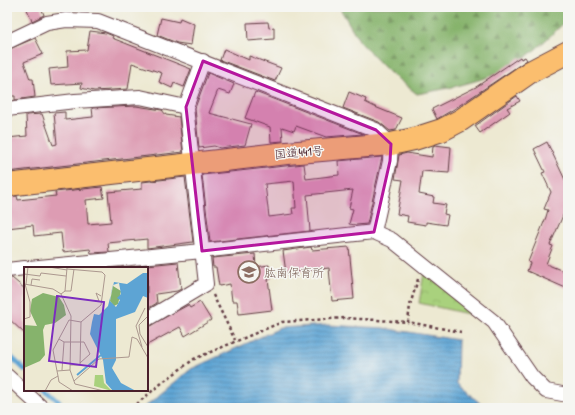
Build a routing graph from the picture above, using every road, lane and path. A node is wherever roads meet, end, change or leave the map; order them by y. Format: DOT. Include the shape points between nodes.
graph roads {
  1 [pos="7,42"];
  2 [pos="568,52"];
  3 [pos="203,61"];
  4 [pos="186,107"];
  5 [pos="7,109"];
  6 [pos="391,144"];
  7 [pos="193,163"];
  8 [pos="7,185"];
  9 [pos="374,232"];
  10 [pos="202,251"];
  11 [pos="57,267"];
  12 [pos="419,276"];
  13 [pos="206,284"];
  14 [pos="148,318"];
  15 [pos="408,322"];
  16 [pos="461,332"];
  17 [pos="235,340"];
  18 [pos="7,376"];
  19 [pos="568,395"];
  20 [pos="42,408"];
  21 [pos="132,408"];
  1 -- 3 [label="street" via="47,23 66,20 98,22"];
  2 -- 6 [label="highway, 国道441号" via="530,72 461,120 442,130"];
  3 -- 4 [label="street"];
  3 -- 6 [label="street" via="376,130"];
  4 -- 5 [label="street" via="140,97"];
  4 -- 7 [label="street"];
  6 -- 7 [label="highway, 国道441号"];
  6 -- 9 [label="street" via="390,161"];
  7 -- 8 [label="highway, 国道441号"];
  7 -- 10 [label="street"];
  9 -- 10 [label="street"];
  9 -- 19 [label="street" via="392,240 494,322 532,378 546,391"];
  10 -- 11 [label="street"];
  10 -- 13 [label="street"];
  12 -- 15 [label="path" via="410,305"];
  13 -- 14 [label="street"];
  13 -- 17 [label="path"];
  15 -- 16 [label="path"];
  15 -- 17 [label="path" via="345,318 282,322"];
  17 -- 21 [label="path" via="194,359"];
  18 -- 20 [label="street"];
}
